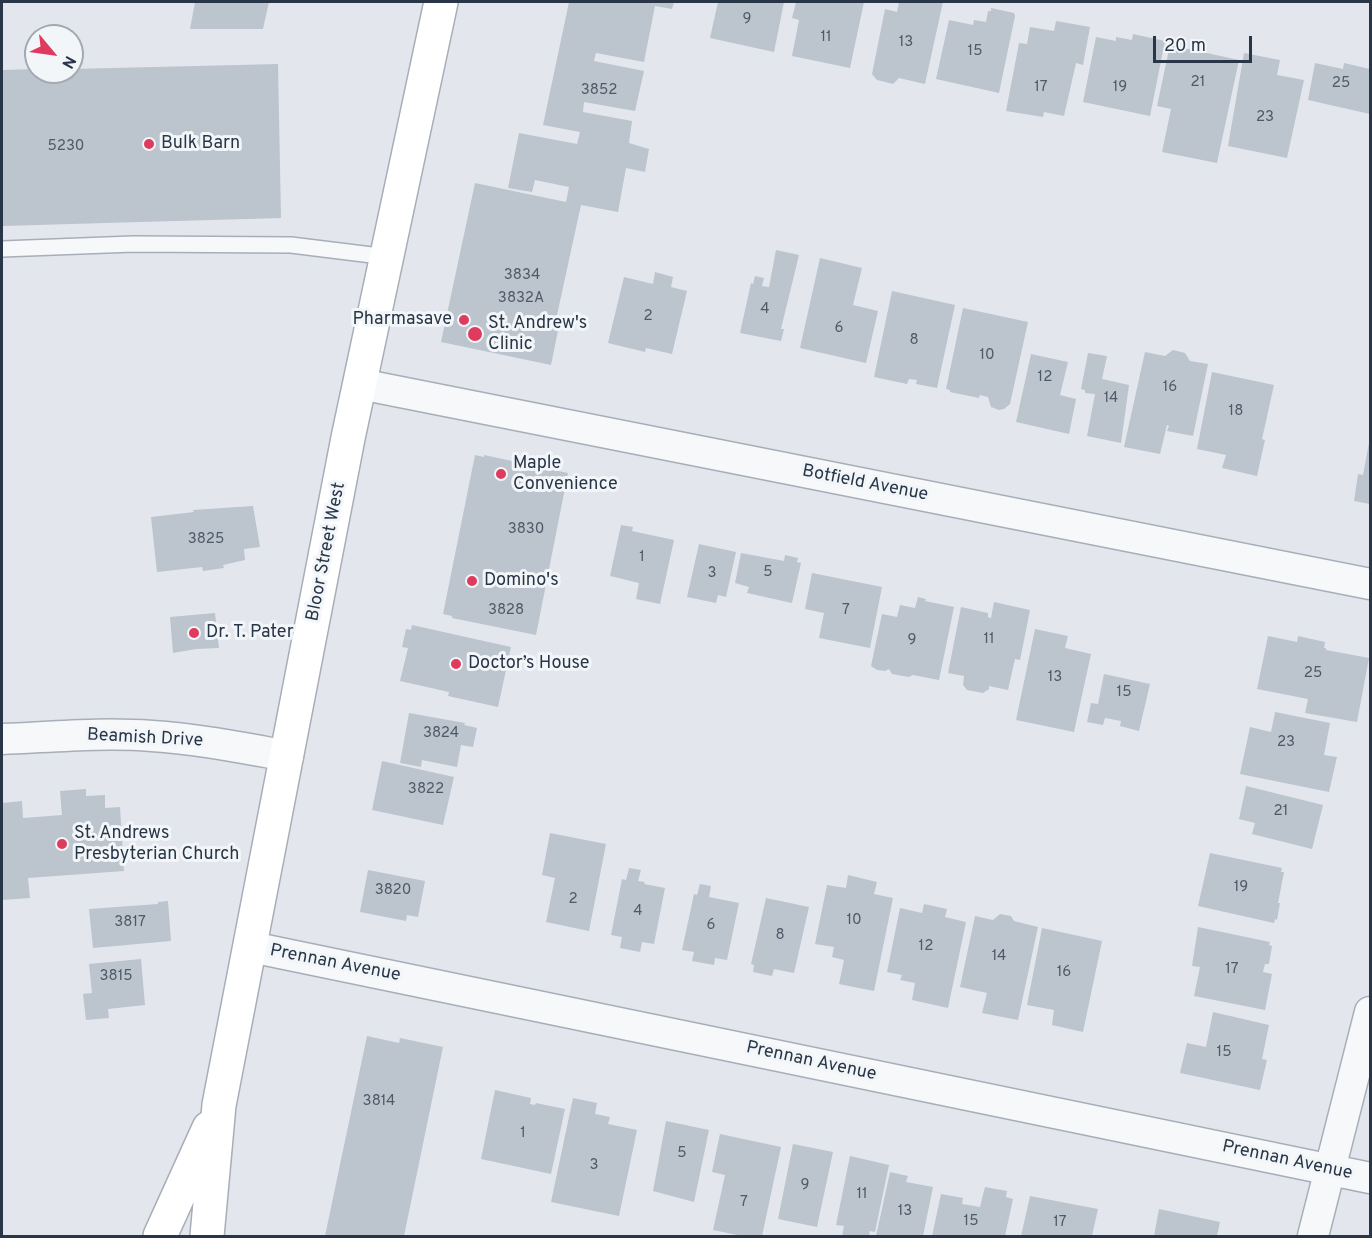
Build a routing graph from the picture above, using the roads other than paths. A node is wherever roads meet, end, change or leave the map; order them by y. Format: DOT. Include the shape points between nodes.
graph roads {
  1 [pos="441,2"];
  2 [pos="2,249"];
  3 [pos="388,257"];
  4 [pos="360,384"];
  5 [pos="1371,584"];
  6 [pos="2,739"];
  7 [pos="288,756"];
  8 [pos="251,947"];
  9 [pos="1371,1011"];
  10 [pos="219,1105"];
  11 [pos="1330,1170"];
  12 [pos="1371,1178"];
  13 [pos="160,1236"];
  14 [pos="207,1236"];
  15 [pos="1313,1236"];
  1 -- 3 [label="main road, Bloor Street West"];
  2 -- 3 [label="lane" via="133,244 291,245"];
  3 -- 4 [label="main road, Bloor Street West"];
  4 -- 5 [label="street, Botfield Avenue"];
  4 -- 7 [label="main road, Bloor Street West"];
  6 -- 7 [label="street, Beamish Drive" via="150,735"];
  7 -- 8 [label="main road, Bloor Street West"];
  8 -- 10 [label="main road, Bloor Street West"];
  8 -- 11 [label="street, Prennan Avenue"];
  9 -- 11 [label="street"];
  10 -- 13 [label="main road, Bloor Street West"];
  10 -- 14 [label="main road, Bloor Street West"];
  11 -- 12 [label="street, Prennan Avenue"];
  11 -- 15 [label="street"];
}
